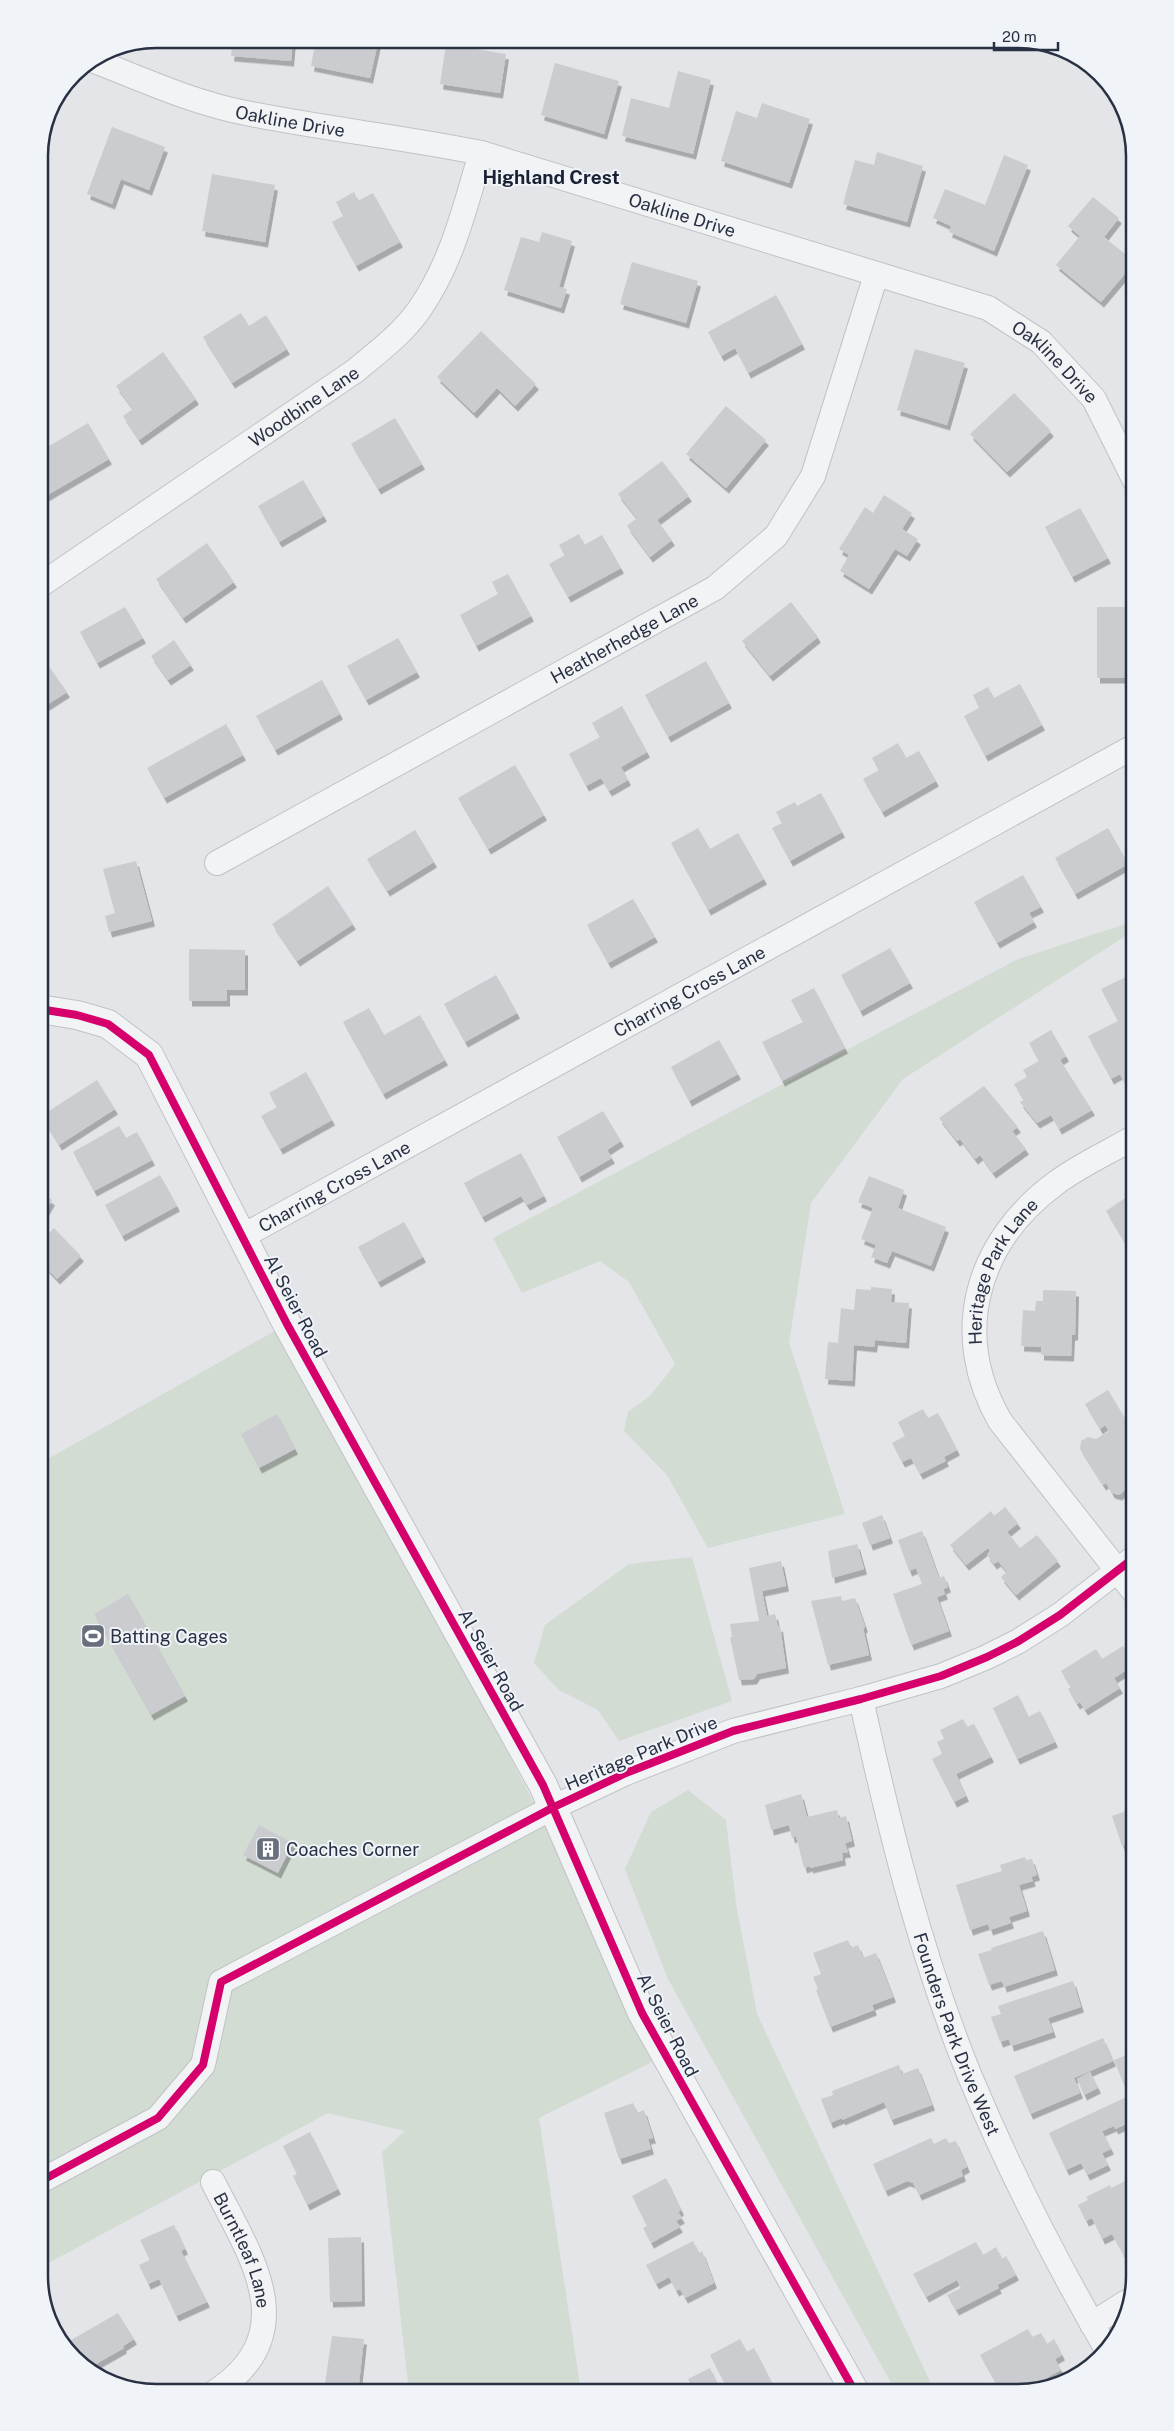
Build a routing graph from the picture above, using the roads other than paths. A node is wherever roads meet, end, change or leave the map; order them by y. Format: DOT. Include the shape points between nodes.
graph roads {
  1 [pos="100,63"];
  2 [pos="481,153"];
  3 [pos="876,274"];
  4 [pos="1126,463"];
  5 [pos="48,580"];
  6 [pos="1126,751"];
  7 [pos="217,863"];
  8 [pos="48,1011"];
  9 [pos="1126,1142"];
  10 [pos="242,1236"];
  11 [pos="1126,1562"];
  12 [pos="1126,1564"];
  13 [pos="861,1699"];
  14 [pos="554,1807"];
  15 [pos="48,2177"];
  16 [pos="213,2182"];
  17 [pos="1123,2305"];
  18 [pos="1092,2324"];
  19 [pos="1103,2343"];
  20 [pos="226,2383"];
  21 [pos="850,2384"];
  1 -- 2 [label="street, Oakline Drive" via="244,113"];
  2 -- 3 [label="street, Oakline Drive"];
  2 -- 5 [label="street, Woodbine Lane" via="452,251 419,310 393,340 355,371"];
  3 -- 4 [label="street, Oakline Drive" via="988,308 1041,342 1094,399"];
  3 -- 7 [label="street, Heatherhedge Lane" via="812,476 776,536 715,588"];
  6 -- 10 [label="street, Charring Cross Lane"];
  8 -- 10 [label="street, Al Seier Road" via="108,1024 149,1055"];
  9 -- 11 [label="street, Heritage Park Lane" via="1056,1183 1025,1209 988,1262 976,1298 974,1329 983,1384 1000,1421"];
  10 -- 14 [label="street, Al Seier Road" via="287,1324"];
  12 -- 13 [label="street, Heritage Park Drive" via="1060,1615 988,1657 941,1676"];
  13 -- 14 [label="street, Heritage Park Drive" via="733,1731 626,1773"];
  13 -- 18 [label="street, Founders Park Drive West" via="905,1883 969,2073 1051,2249"];
  14 -- 15 [label="street, Heritage Park Drive" via="221,1982 203,2065 158,2118"];
  14 -- 21 [label="street, Al Seier Road" via="642,2013"];
  16 -- 20 [label="street, Burntleaf Lane" via="259,2274 264,2292 263,2327 248,2360"];
  17 -- 18 [label="street"];
  18 -- 19 [label="street, Founders Park Drive West"];
}
